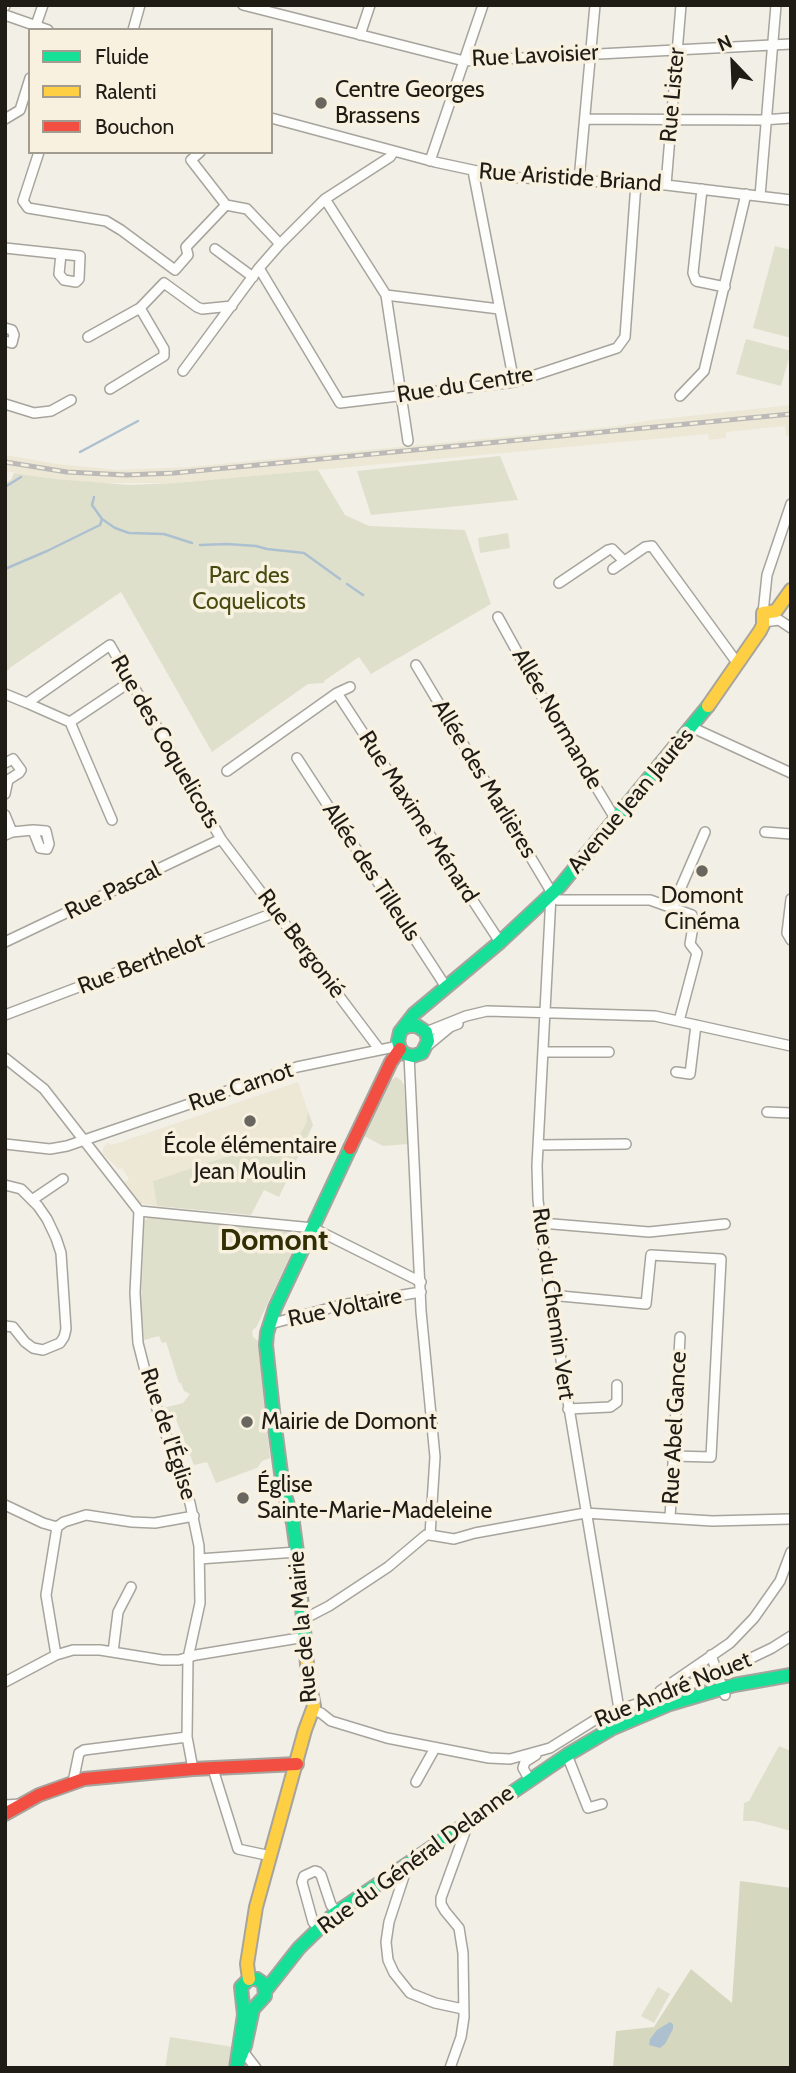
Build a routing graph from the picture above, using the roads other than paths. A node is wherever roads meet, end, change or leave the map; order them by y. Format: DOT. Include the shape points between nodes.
graph roads {
  1 [pos="43,5"];
  2 [pos="141,5"];
  3 [pos="243,5"];
  4 [pos="370,5"];
  5 [pos="483,5"];
  6 [pos="595,5"];
  7 [pos="681,5"];
  8 [pos="776,5"];
  9 [pos="265,8"];
  10 [pos="5,15"];
  11 [pos="36,25"];
  12 [pos="43,28"];
  13 [pos="134,28"];
  14 [pos="360,35"];
  15 [pos="791,44"];
  16 [pos="773,45"];
  17 [pos="678,50"];
  18 [pos="590,54"];
  19 [pos="464,61"];
  20 [pos="28,84"];
  21 [pos="585,118"];
  22 [pos="791,118"];
  23 [pos="5,119"];
  24 [pos="273,119"];
  25 [pos="670,120"];
  26 [pos="767,120"];
  27 [pos="394,151"];
  28 [pos="38,154"];
  29 [pos="198,154"];
  30 [pos="430,161"];
  31 [pos="473,171"];
  32 [pos="579,180"];
  33 [pos="636,183"];
  34 [pos="666,185"];
  35 [pos="702,189"];
  36 [pos="746,194"];
  37 [pos="760,196"];
  38 [pos="325,199"];
  39 [pos="791,200"];
  40 [pos="226,205"];
  41 [pos="280,244"];
  42 [pos="5,248"];
  43 [pos="215,249"];
  44 [pos="61,254"];
  45 [pos="259,268"];
  46 [pos="253,277"];
  47 [pos="725,287"];
  48 [pos="387,295"];
  49 [pos="232,306"];
  50 [pos="140,308"];
  51 [pos="499,309"];
  52 [pos="8,329"];
  53 [pos="88,337"];
  54 [pos="5,341"];
  55 [pos="183,371"];
  56 [pos="514,382"];
  57 [pos="110,389"];
  58 [pos="680,396"];
  59 [pos="401,397"];
  60 [pos="71,400"];
  61 [pos="5,404"];
  62 [pos="408,442"];
  63 [pos="791,505"];
  64 [pos="624,561"];
  65 [pos="613,569"];
  66 [pos="559,583"];
  67 [pos="791,590"];
  68 [pos="498,617"];
  69 [pos="763,618"];
  70 [pos="791,628"];
  71 [pos="738,664"];
  72 [pos="415,665"];
  73 [pos="130,682"];
  74 [pos="350,687"];
  75 [pos="337,693"];
  76 [pos="5,694"];
  77 [pos="27,703"];
  78 [pos="70,722"];
  79 [pos="691,727"];
  80 [pos="297,758"];
  81 [pos="5,763"];
  82 [pos="228,771"];
  83 [pos="791,773"];
  84 [pos="7,779"];
  85 [pos="5,794"];
  86 [pos="5,815"];
  87 [pos="113,820"];
  88 [pos="616,820"];
  89 [pos="33,830"];
  90 [pos="705,832"];
  91 [pos="765,832"];
  92 [pos="9,834"];
  93 [pos="791,834"];
  94 [pos="221,839"];
  95 [pos="551,895"];
  96 [pos="791,899"];
  97 [pos="672,908"];
  98 [pos="276,912"];
  99 [pos="791,940"];
  100 [pos="5,942"];
  101 [pos="500,942"];
  102 [pos="443,989"];
  103 [pos="496,1012"];
  104 [pos="544,1012"];
  105 [pos="5,1015"];
  106 [pos="678,1021"];
  107 [pos="696,1025"];
  108 [pos="403,1028"];
  109 [pos="425,1031"];
  110 [pos="427,1046"];
  111 [pos="791,1046"];
  112 [pos="402,1048"];
  113 [pos="379,1049"];
  114 [pos="543,1052"];
  115 [pos="609,1052"];
  116 [pos="5,1058"];
  117 [pos="676,1072"];
  118 [pos="767,1112"];
  119 [pos="791,1113"];
  120 [pos="85,1141"];
  121 [pos="5,1144"];
  122 [pos="538,1144"];
  123 [pos="626,1144"];
  124 [pos="63,1179"];
  125 [pos="5,1185"];
  126 [pos="32,1200"];
  127 [pos="139,1210"];
  128 [pos="541,1223"];
  129 [pos="725,1224"];
  130 [pos="313,1228"];
  131 [pos="421,1287"];
  132 [pos="550,1295"];
  133 [pos="270,1324"];
  134 [pos="5,1326"];
  135 [pos="680,1337"];
  136 [pos="617,1385"];
  137 [pos="568,1409"];
  138 [pos="673,1456"];
  139 [pos="5,1505"];
  140 [pos="585,1513"];
  141 [pos="194,1516"];
  142 [pos="670,1518"];
  143 [pos="791,1519"];
  144 [pos="57,1527"];
  145 [pos="430,1535"];
  146 [pos="297,1552"];
  147 [pos="791,1552"];
  148 [pos="199,1559"];
  149 [pos="131,1587"];
  150 [pos="304,1619"];
  151 [pos="791,1636"];
  152 [pos="305,1637"];
  153 [pos="113,1652"];
  154 [pos="56,1655"];
  155 [pos="711,1656"];
  156 [pos="188,1658"];
  157 [pos="718,1674"];
  158 [pos="791,1677"];
  159 [pos="5,1682"];
  160 [pos="724,1691"];
  161 [pos="650,1698"];
  162 [pos="619,1709"];
  163 [pos="313,1710"];
  164 [pos="187,1737"];
  165 [pos="435,1748"];
  166 [pos="550,1748"];
  167 [pos="567,1755"];
  168 [pos="297,1764"];
  169 [pos="193,1769"];
  170 [pos="213,1769"];
  171 [pos="529,1779"];
  172 [pos="73,1782"];
  173 [pos="416,1782"];
  174 [pos="22,1804"];
  175 [pos="602,1804"];
  176 [pos="5,1805"];
  177 [pos="5,1814"];
  178 [pos="462,1825"];
  179 [pos="271,1856"];
  180 [pos="405,1864"];
  181 [pos="337,1912"];
  182 [pos="318,1928"];
  183 [pos="259,1988"];
  184 [pos="243,1998"];
  185 [pos="463,2009"];
  186 [pos="242,2049"];
  187 [pos="236,2068"];
  188 [pos="256,2068"];
  189 [pos="450,2068"];
  1 -- 11 [label="street"];
  2 -- 13 [label="street"];
  3 -- 9 [label="street, Rue Lavoisier"];
  4 -- 14 [label="street"];
  5 -- 19 [label="street"];
  6 -- 18 [label="street"];
  7 -- 17 [label="street, Rue Lister"];
  8 -- 16 [label="street"];
  9 -- 14 [label="street, Rue Lavoisier"];
  10 -- 11 [label="street"];
  11 -- 12 [label="street"];
  14 -- 19 [label="street, Rue Lavoisier"];
  15 -- 16 [label="street, Rue Lavoisier"];
  16 -- 17 [label="street, Rue Lavoisier"];
  16 -- 26 [label="street"];
  17 -- 18 [label="street, Rue Lavoisier"];
  17 -- 25 [label="street, Rue Lister"];
  18 -- 19 [label="street, Rue Lavoisier"];
  18 -- 21 [label="street"];
  19 -- 30 [label="street"];
  20 -- 23 [label="street" via="20,110"];
  21 -- 25 [label="street"];
  21 -- 32 [label="street"];
  22 -- 26 [label="street"];
  24 -- 27 [label="street, Rue Aristide Briand"];
  25 -- 26 [label="street"];
  25 -- 34 [label="street, Rue Lister"];
  26 -- 37 [label="street"];
  27 -- 30 [label="street, Rue Aristide Briand"];
  27 -- 38 [label="street"];
  28 -- 40 [label="street" via="23,201 28,208 106,221 175,270 188,255 186,247"];
  29 -- 40 [label="street" via="191,160"];
  30 -- 31 [label="street, Rue Aristide Briand"];
  31 -- 32 [label="street, Rue Aristide Briand"];
  31 -- 51 [label="street"];
  32 -- 33 [label="street, Rue Aristide Briand"];
  33 -- 34 [label="street, Rue Aristide Briand"];
  33 -- 56 [label="street, Rue du Centre" via="625,337 617,348"];
  34 -- 35 [label="street, Rue Aristide Briand"];
  35 -- 36 [label="street, Rue Aristide Briand"];
  35 -- 47 [label="street" via="693,273 696,281"];
  36 -- 37 [label="street, Rue Aristide Briand"];
  36 -- 47 [label="street"];
  37 -- 39 [label="street, Rue Aristide Briand"];
  38 -- 41 [label="street"];
  38 -- 48 [label="street"];
  40 -- 41 [label="street" via="247,209"];
  41 -- 45 [label="street"];
  42 -- 44 [label="street"];
  43 -- 46 [label="street"];
  45 -- 46 [label="street"];
  45 -- 59 [label="street, Rue du Centre" via="340,403"];
  46 -- 49 [label="street"];
  47 -- 58 [label="street" via="704,371"];
  48 -- 51 [label="street"];
  48 -- 59 [label="street"];
  49 -- 50 [label="street" via="202,309 164,283"];
  49 -- 55 [label="street"];
  50 -- 53 [label="street"];
  50 -- 57 [label="street" via="164,356"];
  51 -- 56 [label="street"];
  52 -- 54 [label="street" via="14,335 12,343"];
  56 -- 59 [label="street, Rue du Centre"];
  59 -- 62 [label="street"];
  60 -- 61 [label="street" via="51,411 34,413"];
  63 -- 69 [label="street" via="767,575"];
  64 -- 65 [label="street"];
  64 -- 66 [label="street" via="608,550"];
  64 -- 71 [label="street" via="652,546"];
  67 -- 69 [label="street, Avenue Jean Jaurès" via="776,611"];
  68 -- 88 [label="street, Allée Normande"];
  69 -- 70 [label="street"];
  69 -- 71 [label="street, Avenue Jean Jaurès" via="760,631"];
  71 -- 79 [label="street, Avenue Jean Jaurès"];
  72 -- 95 [label="street, Allée des Marlières"];
  73 -- 77 [label="street, Rue des Coquelicots" via="110,645"];
  73 -- 78 [label="street"];
  73 -- 94 [label="street, Rue des Coquelicots"];
  74 -- 75 [label="street"];
  75 -- 82 [label="street"];
  75 -- 101 [label="street, Rue Maxime Ménard"];
  76 -- 77 [label="street"];
  77 -- 78 [label="street"];
  78 -- 87 [label="street"];
  79 -- 83 [label="street"];
  79 -- 88 [label="street, Avenue Jean Jaurès"];
  80 -- 102 [label="street, Allée des Tilleuls"];
  81 -- 84 [label="street" via="12,759 20,770"];
  84 -- 85 [label="street"];
  86 -- 92 [label="street"];
  88 -- 95 [label="street, Avenue Jean Jaurès"];
  89 -- 92 [label="street"];
  90 -- 97 [label="street"];
  91 -- 93 [label="street"];
  94 -- 98 [label="street, Rue Bergonié"];
  94 -- 100 [label="street, Rue Pascal"];
  95 -- 97 [label="street" via="558,900 650,900"];
  95 -- 101 [label="street, Avenue Jean Jaurès"];
  95 -- 104 [label="street, Rue du Chemin Vert"];
  96 -- 99 [label="street" via="787,933"];
  97 -- 106 [label="street" via="694,917 690,944 697,953"];
  98 -- 105 [label="street, Rue Berthelot"];
  98 -- 113 [label="street, Rue Bergonié"];
  101 -- 102 [label="street, Avenue Jean Jaurès"];
  102 -- 108 [label="street, Avenue Jean Jaurès"];
  102 -- 109 [label="street, Avenue Jean Jaurès" via="426,1013"];
  103 -- 104 [label="street"];
  103 -- 109 [label="street" via="478,1012"];
  103 -- 110 [label="street" via="450,1027"];
  104 -- 106 [label="street"];
  104 -- 114 [label="street, Rue du Chemin Vert"];
  106 -- 107 [label="street"];
  107 -- 111 [label="street"];
  107 -- 117 [label="street" via="690,1073"];
  108 -- 109 [label="street" via="412,1025"];
  108 -- 112 [label="street" via="398,1037"];
  109 -- 110 [label="street"];
  110 -- 112 [label="street" via="418,1055"];
  112 -- 113 [label="street, Rue Carnot"];
  112 -- 130 [label="street, Rue de la Mairie" via="391,1062"];
  112 -- 131 [label="street"];
  113 -- 120 [label="street, Rue Carnot" via="297,1067"];
  114 -- 115 [label="street"];
  114 -- 122 [label="street, Rue du Chemin Vert"];
  116 -- 120 [label="street" via="44,1090"];
  118 -- 119 [label="street"];
  120 -- 121 [label="street, Rue Carnot" via="50,1149"];
  120 -- 127 [label="street"];
  122 -- 123 [label="street"];
  122 -- 128 [label="street, Rue du Chemin Vert"];
  124 -- 126 [label="street"];
  125 -- 126 [label="street" via="21,1189"];
  126 -- 134 [label="street" via="47,1219 61,1254 66,1329 60,1343 43,1350 33,1348 13,1327"];
  127 -- 130 [label="street"];
  127 -- 141 [label="street, Rue de l'Église" via="138,1343"];
  128 -- 129 [label="street" via="649,1232"];
  128 -- 132 [label="street, Rue du Chemin Vert"];
  130 -- 131 [label="street"];
  130 -- 133 [label="street, Rue de la Mairie"];
  131 -- 133 [label="street, Rue Voltaire"];
  131 -- 145 [label="street" via="435,1457"];
  132 -- 137 [label="street, Rue du Chemin Vert"];
  132 -- 138 [label="street" via="646,1304 651,1255 721,1259 711,1457"];
  133 -- 146 [label="street, Rue de la Mairie" via="266,1345 274,1420"];
  135 -- 138 [label="street, Rue Abel Gance"];
  136 -- 137 [label="street" via="617,1402 610,1407"];
  137 -- 140 [label="street, Rue du Chemin Vert"];
  138 -- 142 [label="street, Rue Abel Gance"];
  139 -- 144 [label="street"];
  140 -- 142 [label="street"];
  140 -- 145 [label="street" via="454,1539"];
  140 -- 162 [label="street, Rue du Chemin Vert"];
  141 -- 144 [label="street" via="132,1522 86,1515"];
  141 -- 148 [label="street, Rue de l'Église"];
  142 -- 143 [label="street"];
  144 -- 154 [label="street" via="46,1595"];
  145 -- 150 [label="street"];
  146 -- 148 [label="street"];
  146 -- 150 [label="street, Rue de la Mairie"];
  147 -- 155 [label="street" via="780,1581 754,1618"];
  148 -- 156 [label="street, Rue de l'Église" via="200,1603"];
  149 -- 153 [label="street" via="118,1612"];
  150 -- 152 [label="street, Rue de la Mairie"];
  151 -- 157 [label="street, Rue André Nouet"];
  152 -- 156 [label="street"];
  152 -- 163 [label="street, Rue de la Mairie"];
  153 -- 154 [label="street" via="73,1650"];
  153 -- 156 [label="street" via="162,1660"];
  154 -- 159 [label="street"];
  155 -- 157 [label="street"];
  155 -- 161 [label="street"];
  156 -- 164 [label="street, Rue de l'Église"];
  157 -- 160 [label="street"];
  157 -- 161 [label="street, Rue André Nouet"];
  158 -- 160 [label="street, Rue du Général Delanne"];
  160 -- 167 [label="street, Rue du Général Delanne"];
  161 -- 162 [label="street, Rue André Nouet"];
  162 -- 166 [label="street, Rue André Nouet"];
  163 -- 165 [label="street, Rue André Nouet" via="331,1721"];
  163 -- 168 [label="street, Rue de la Mairie"];
  164 -- 169 [label="street, Rue de l'Église"];
  164 -- 172 [label="street" via="84,1750 79,1752"];
  165 -- 166 [label="street, Rue André Nouet" via="501,1760"];
  165 -- 173 [label="street"];
  166 -- 171 [label="street" via="525,1762"];
  167 -- 171 [label="street, Rue du Général Delanne"];
  167 -- 175 [label="street" via="588,1808"];
  168 -- 170 [label="street"];
  168 -- 179 [label="street, Rue de la Mairie"];
  169 -- 170 [label="street"];
  169 -- 172 [label="street"];
  170 -- 179 [label="street" via="237,1849"];
  171 -- 178 [label="street, Rue du Général Delanne"];
  172 -- 174 [label="street"];
  174 -- 176 [label="street"];
  174 -- 177 [label="street"];
  178 -- 180 [label="street, Rue du Général Delanne"];
  178 -- 185 [label="street" via="465,1832 441,1904 461,1935"];
  179 -- 183 [label="street, Rue de la Mairie" via="256,1907 247,1964"];
  180 -- 181 [label="street, Rue du Général Delanne"];
  180 -- 185 [label="street" via="389,1922 388,1960 410,1993"];
  181 -- 182 [label="street, Rue du Général Delanne"];
  181 -- 182 [label="street" via="321,1875 315,1871 304,1876"];
  182 -- 183 [label="street, Rue du Général Delanne" via="277,1975"];
  183 -- 184 [label="street" via="250,2004"];
  183 -- 184 [label="street" via="241,1987"];
  183 -- 186 [label="street"];
  184 -- 186 [label="street"];
  185 -- 189 [label="street" via="461,2037"];
  186 -- 187 [label="street"];
  186 -- 188 [label="street"];
}
